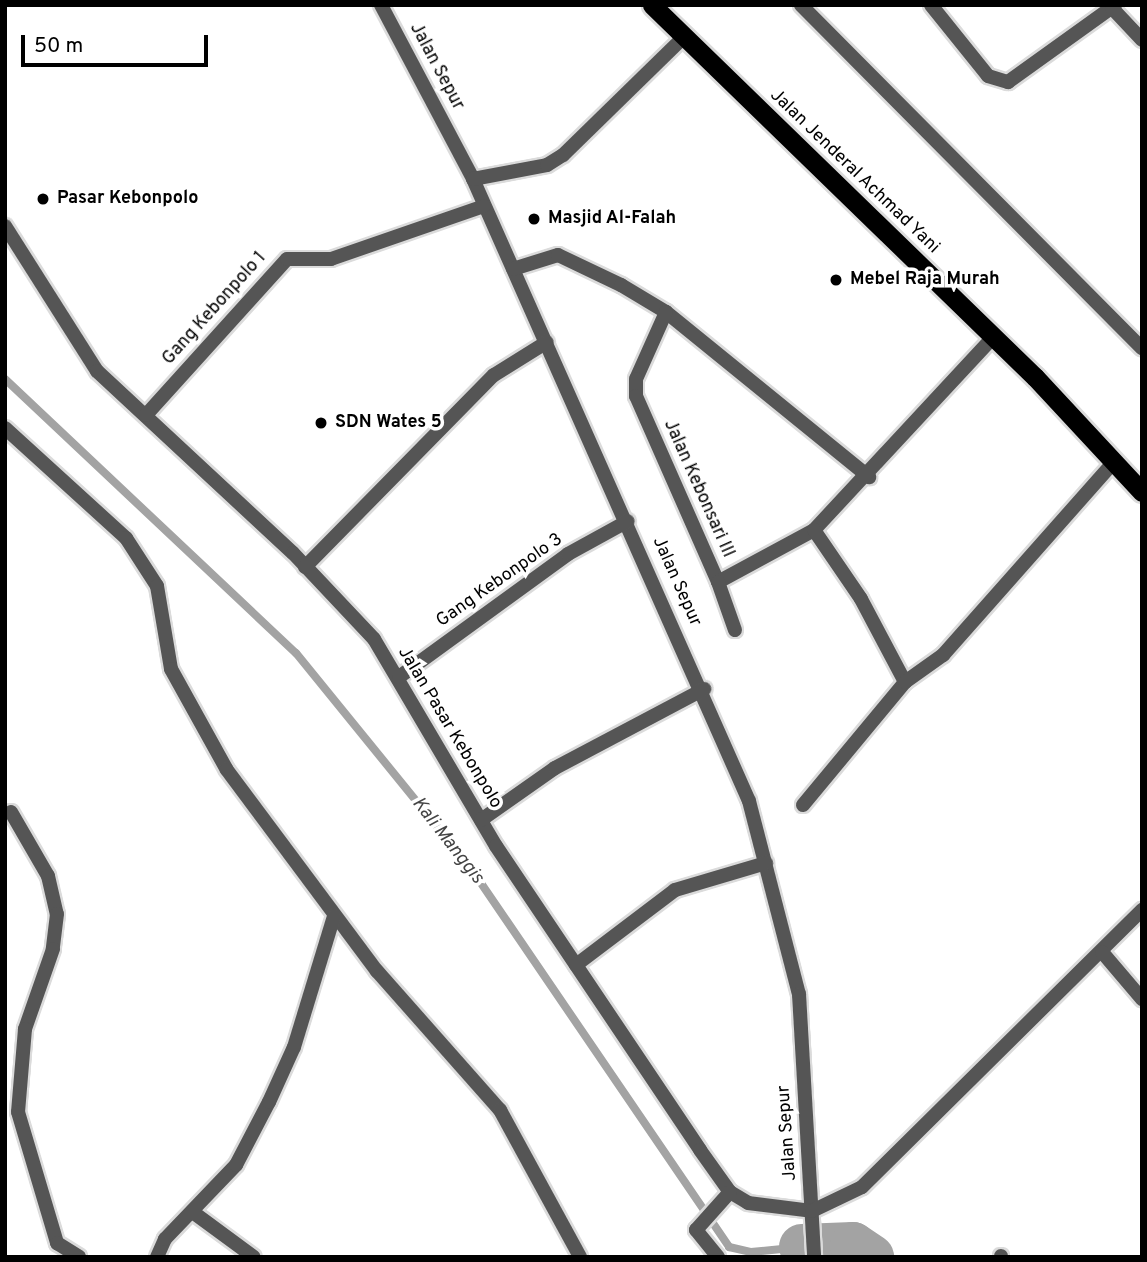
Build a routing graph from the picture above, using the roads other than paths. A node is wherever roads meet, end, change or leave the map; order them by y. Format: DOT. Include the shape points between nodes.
graph roads {
  1 [pos="382,5"];
  2 [pos="652,5"];
  3 [pos="801,5"];
  4 [pos="931,5"];
  5 [pos="1113,7"];
  6 [pos="684,37"];
  7 [pos="1142,40"];
  8 [pos="473,179"];
  9 [pos="484,206"];
  10 [pos="5,226"];
  11 [pos="513,269"];
  12 [pos="666,312"];
  13 [pos="993,336"];
  14 [pos="547,342"];
  15 [pos="1142,348"];
  16 [pos="146,415"];
  17 [pos="5,428"];
  18 [pos="1114,462"];
  19 [pos="869,477"];
  20 [pos="1142,492"];
  21 [pos="628,521"];
  22 [pos="814,530"];
  23 [pos="305,566"];
  24 [pos="718,582"];
  25 [pos="735,630"];
  26 [pos="399,677"];
  27 [pos="905,682"];
  28 [pos="704,690"];
  29 [pos="803,805"];
  30 [pos="11,812"];
  31 [pos="481,820"];
  32 [pos="766,863"];
  33 [pos="1142,910"];
  34 [pos="334,916"];
  35 [pos="1102,952"];
  36 [pos="576,965"];
  37 [pos="1142,999"];
  38 [pos="727,1195"];
  39 [pos="812,1211"];
  40 [pos="194,1213"];
  41 [pos="79,1257"];
  42 [pos="157,1257"];
  43 [pos="254,1257"];
  44 [pos="580,1257"];
  45 [pos="718,1257"];
  46 [pos="814,1257"];
  1 -- 8 [label="street, Jalan Sepur"];
  2 -- 6 [label="highway, Jalan Jenderal Achmad Yani"];
  3 -- 15 [label="street"];
  4 -- 5 [label="street" via="988,76 1008,82"];
  5 -- 7 [label="street"];
  6 -- 8 [label="street" via="563,155 547,165"];
  6 -- 13 [label="highway, Jalan Jenderal Achmad Yani"];
  8 -- 9 [label="street, Jalan Sepur"];
  9 -- 11 [label="street, Jalan Sepur"];
  9 -- 16 [label="street, Gang Kebonpolo 1" via="331,259 287,259"];
  10 -- 16 [label="street, Jalan Pasar Kebonpolo" via="97,371"];
  11 -- 12 [label="street" via="567,257"];
  11 -- 14 [label="street, Jalan Sepur"];
  12 -- 19 [label="street"];
  12 -- 24 [label="street, Jalan Kebonsari III" via="636,379 636,396"];
  13 -- 18 [label="highway, Jalan Jenderal Achmad Yani"];
  13 -- 19 [label="street, Jalan Kebonsari III"];
  14 -- 21 [label="street, Jalan Sepur"];
  14 -- 23 [label="street" via="494,375"];
  16 -- 23 [label="street, Jalan Pasar Kebonpolo"];
  17 -- 34 [label="street" via="126,538 157,586 171,669 227,770"];
  18 -- 20 [label="highway, Jalan Jenderal Achmad Yani"];
  18 -- 27 [label="street" via="943,655"];
  19 -- 22 [label="street, Jalan Kebonsari III"];
  21 -- 26 [label="street, Gang Kebonpolo 3" via="568,554"];
  21 -- 28 [label="street, Jalan Sepur"];
  22 -- 24 [label="street, Jalan Kebonsari III"];
  22 -- 27 [label="street" via="861,599"];
  23 -- 26 [label="street, Jalan Pasar Kebonpolo" via="374,639"];
  24 -- 25 [label="street"];
  26 -- 31 [label="street, Jalan Pasar Kebonpolo"];
  27 -- 29 [label="street"];
  28 -- 31 [label="street" via="555,768"];
  28 -- 32 [label="street, Jalan Sepur"];
  30 -- 41 [label="street" via="48,876 57,914 53,949 25,1029 18,1112 57,1242"];
  31 -- 36 [label="street, Jalan Pasar Kebonpolo"];
  32 -- 36 [label="street" via="674,890"];
  32 -- 39 [label="street, Jalan Sepur" via="799,994"];
  33 -- 35 [label="street"];
  34 -- 40 [label="street" via="294,1047 269,1102 236,1165"];
  34 -- 44 [label="street" via="500,1110"];
  35 -- 37 [label="street"];
  35 -- 39 [label="street" via="862,1187"];
  36 -- 38 [label="street, Jalan Pasar Kebonpolo"];
  38 -- 39 [label="street" via="748,1203"];
  38 -- 45 [label="street" via="704,1215 696,1230"];
  39 -- 46 [label="street, Jalan Sepur"];
  40 -- 42 [label="street"];
  40 -- 43 [label="street"];
}
